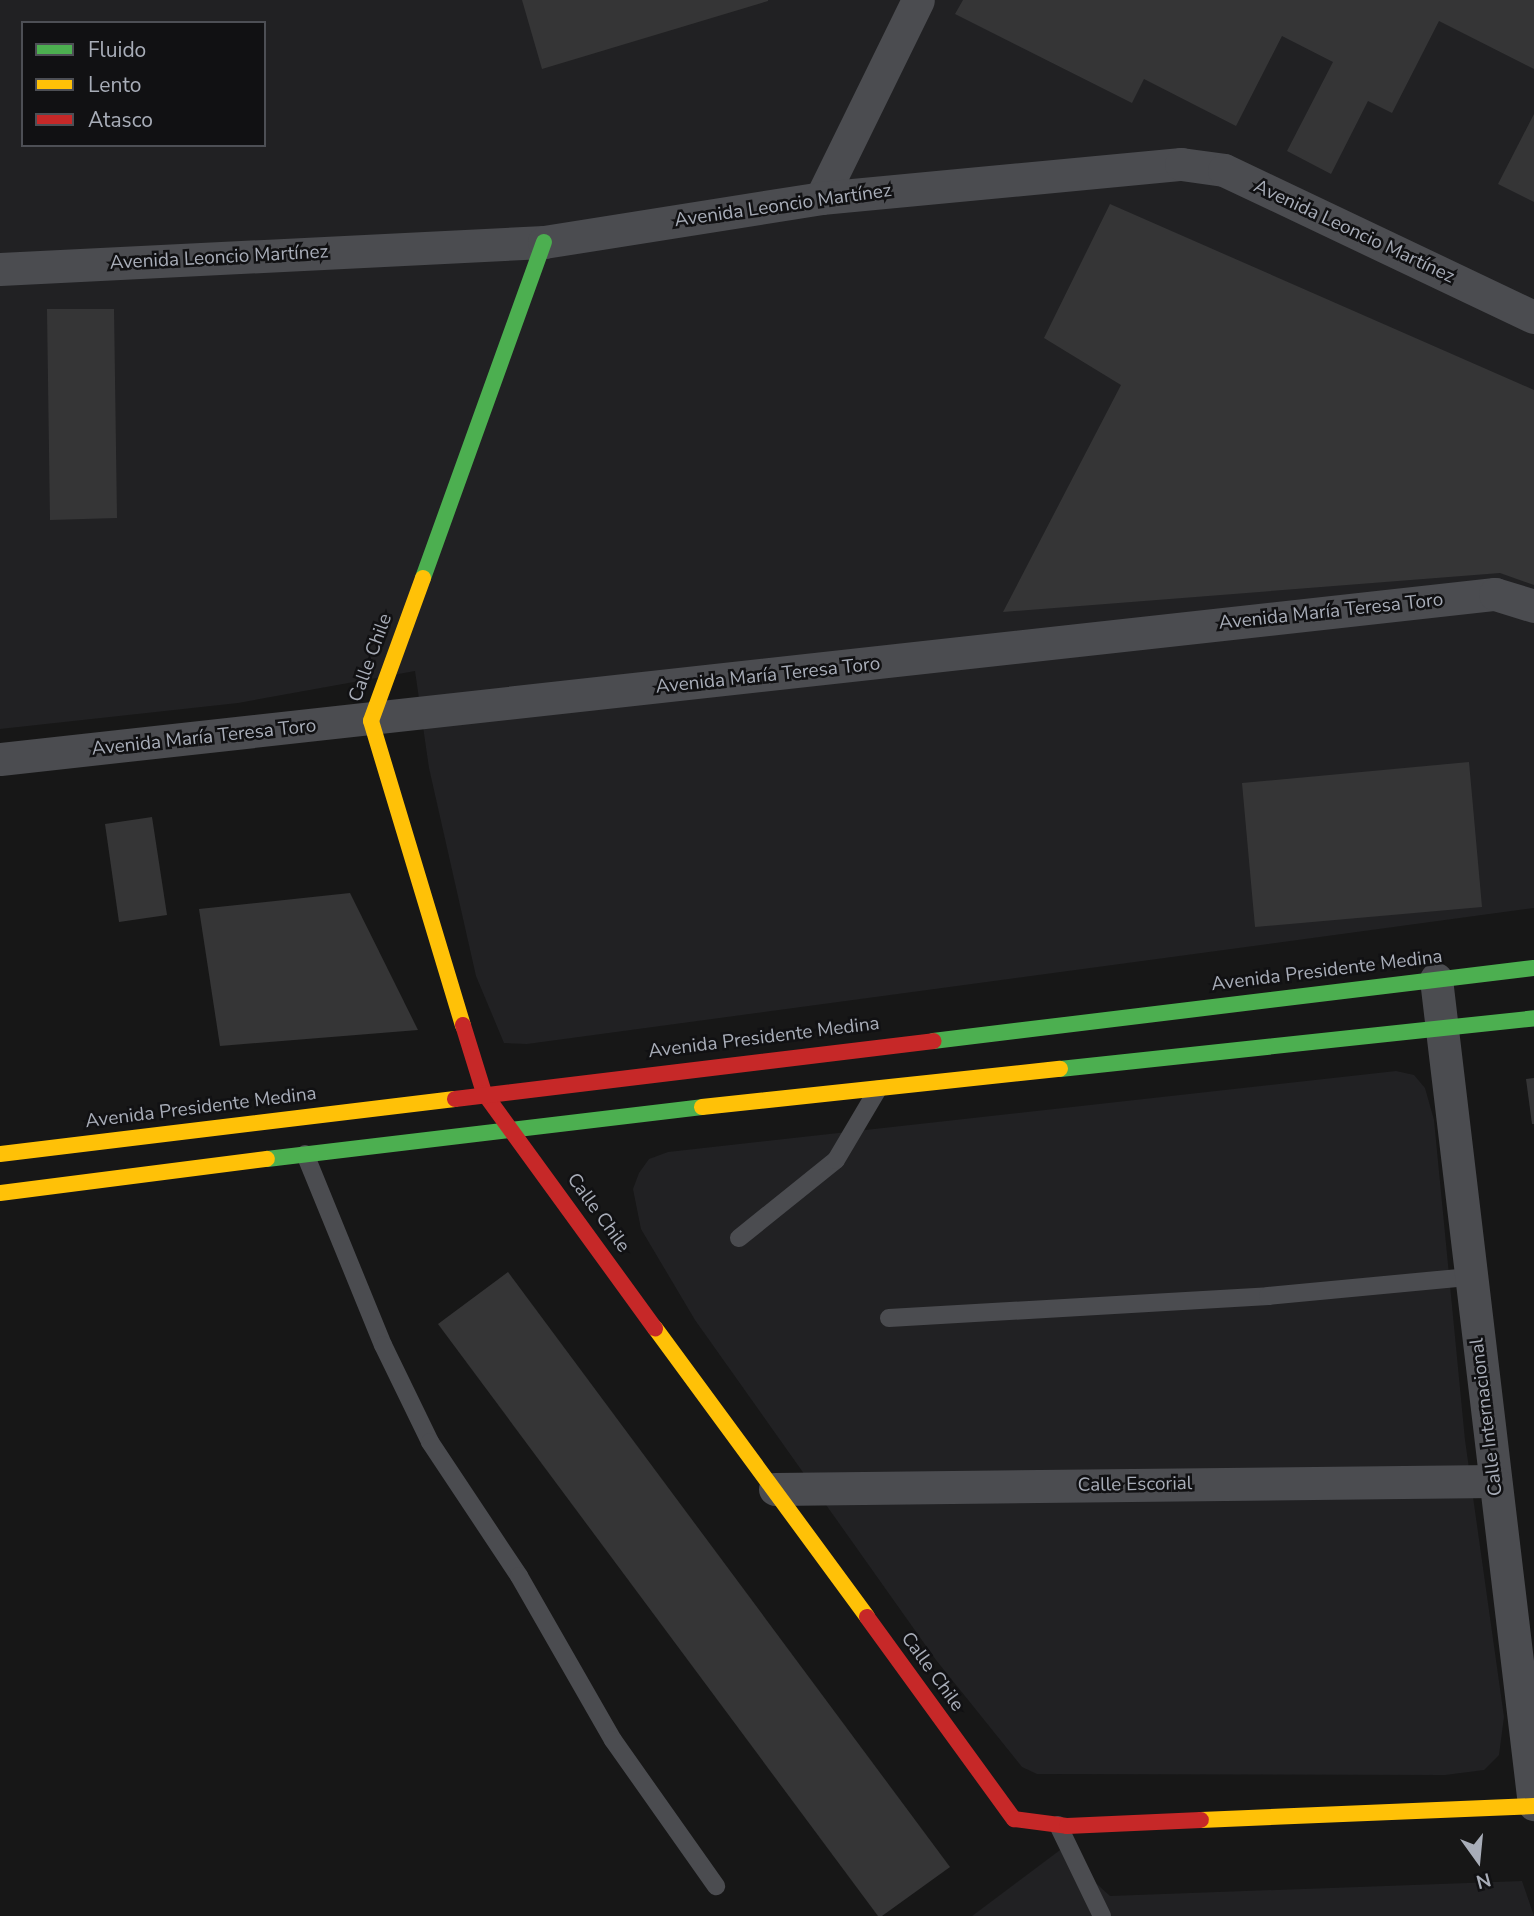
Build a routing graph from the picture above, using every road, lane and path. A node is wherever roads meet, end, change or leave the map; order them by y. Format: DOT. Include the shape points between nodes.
graph roads {
  1 [pos="918,0"];
  2 [pos="821,198"];
  3 [pos="544,242"];
  4 [pos="0,269"];
  5 [pos="1534,317"];
  6 [pos="1534,606"];
  7 [pos="371,721"];
  8 [pos="0,759"];
  9 [pos="1534,968"];
  10 [pos="1436,979"];
  11 [pos="1534,1018"];
  12 [pos="1441,1029"];
  13 [pos="878,1089"];
  14 [pos="484,1093"];
  15 [pos="510,1128"];
  16 [pos="0,1154"];
  17 [pos="305,1154"];
  18 [pos="0,1193"];
  19 [pos="739,1238"];
  20 [pos="1470,1277"];
  21 [pos="889,1318"];
  22 [pos="1494,1481"];
  23 [pos="775,1489"];
  24 [pos="1534,1805"];
  25 [pos="1058,1825"];
  26 [pos="716,1886"];
  27 [pos="1102,1916"];
  1 -- 2 [label="street"];
  2 -- 3 [label="street, Avenida Leoncio Martínez"];
  2 -- 5 [label="street, Avenida Leoncio Martínez" via="1127,166 1181,164 1224,170"];
  3 -- 4 [label="street, Avenida Leoncio Martínez"];
  3 -- 7 [label="street, Calle Chile"];
  6 -- 7 [label="street, Avenida María Teresa Toro" via="1495,594"];
  7 -- 8 [label="street, Avenida María Teresa Toro"];
  7 -- 14 [label="street, Calle Chile"];
  9 -- 10 [label="street, Avenida Presidente Medina"];
  10 -- 12 [label="street, Calle Internacional"];
  10 -- 14 [label="street, Avenida Presidente Medina"];
  11 -- 12 [label="street"];
  12 -- 13 [label="street"];
  12 -- 20 [label="street, Calle Internacional"];
  13 -- 15 [label="street"];
  13 -- 19 [label="lane" via="836,1160"];
  14 -- 15 [label="street, Calle Chile"];
  14 -- 16 [label="street, Avenida Presidente Medina"];
  15 -- 17 [label="street"];
  15 -- 23 [label="street, Calle Chile"];
  17 -- 18 [label="street"];
  17 -- 26 [label="lane" via="378,1333 430,1442 519,1576 613,1740"];
  20 -- 21 [label="lane" via="1268,1296"];
  20 -- 22 [label="street, Calle Internacional"];
  22 -- 23 [label="street, Calle Escorial"];
  22 -- 24 [label="street, Calle Internacional"];
  23 -- 25 [label="street, Calle Chile" via="1014,1819"];
  24 -- 25 [label="street, Calle Chile"];
  25 -- 27 [label="lane"];
}
